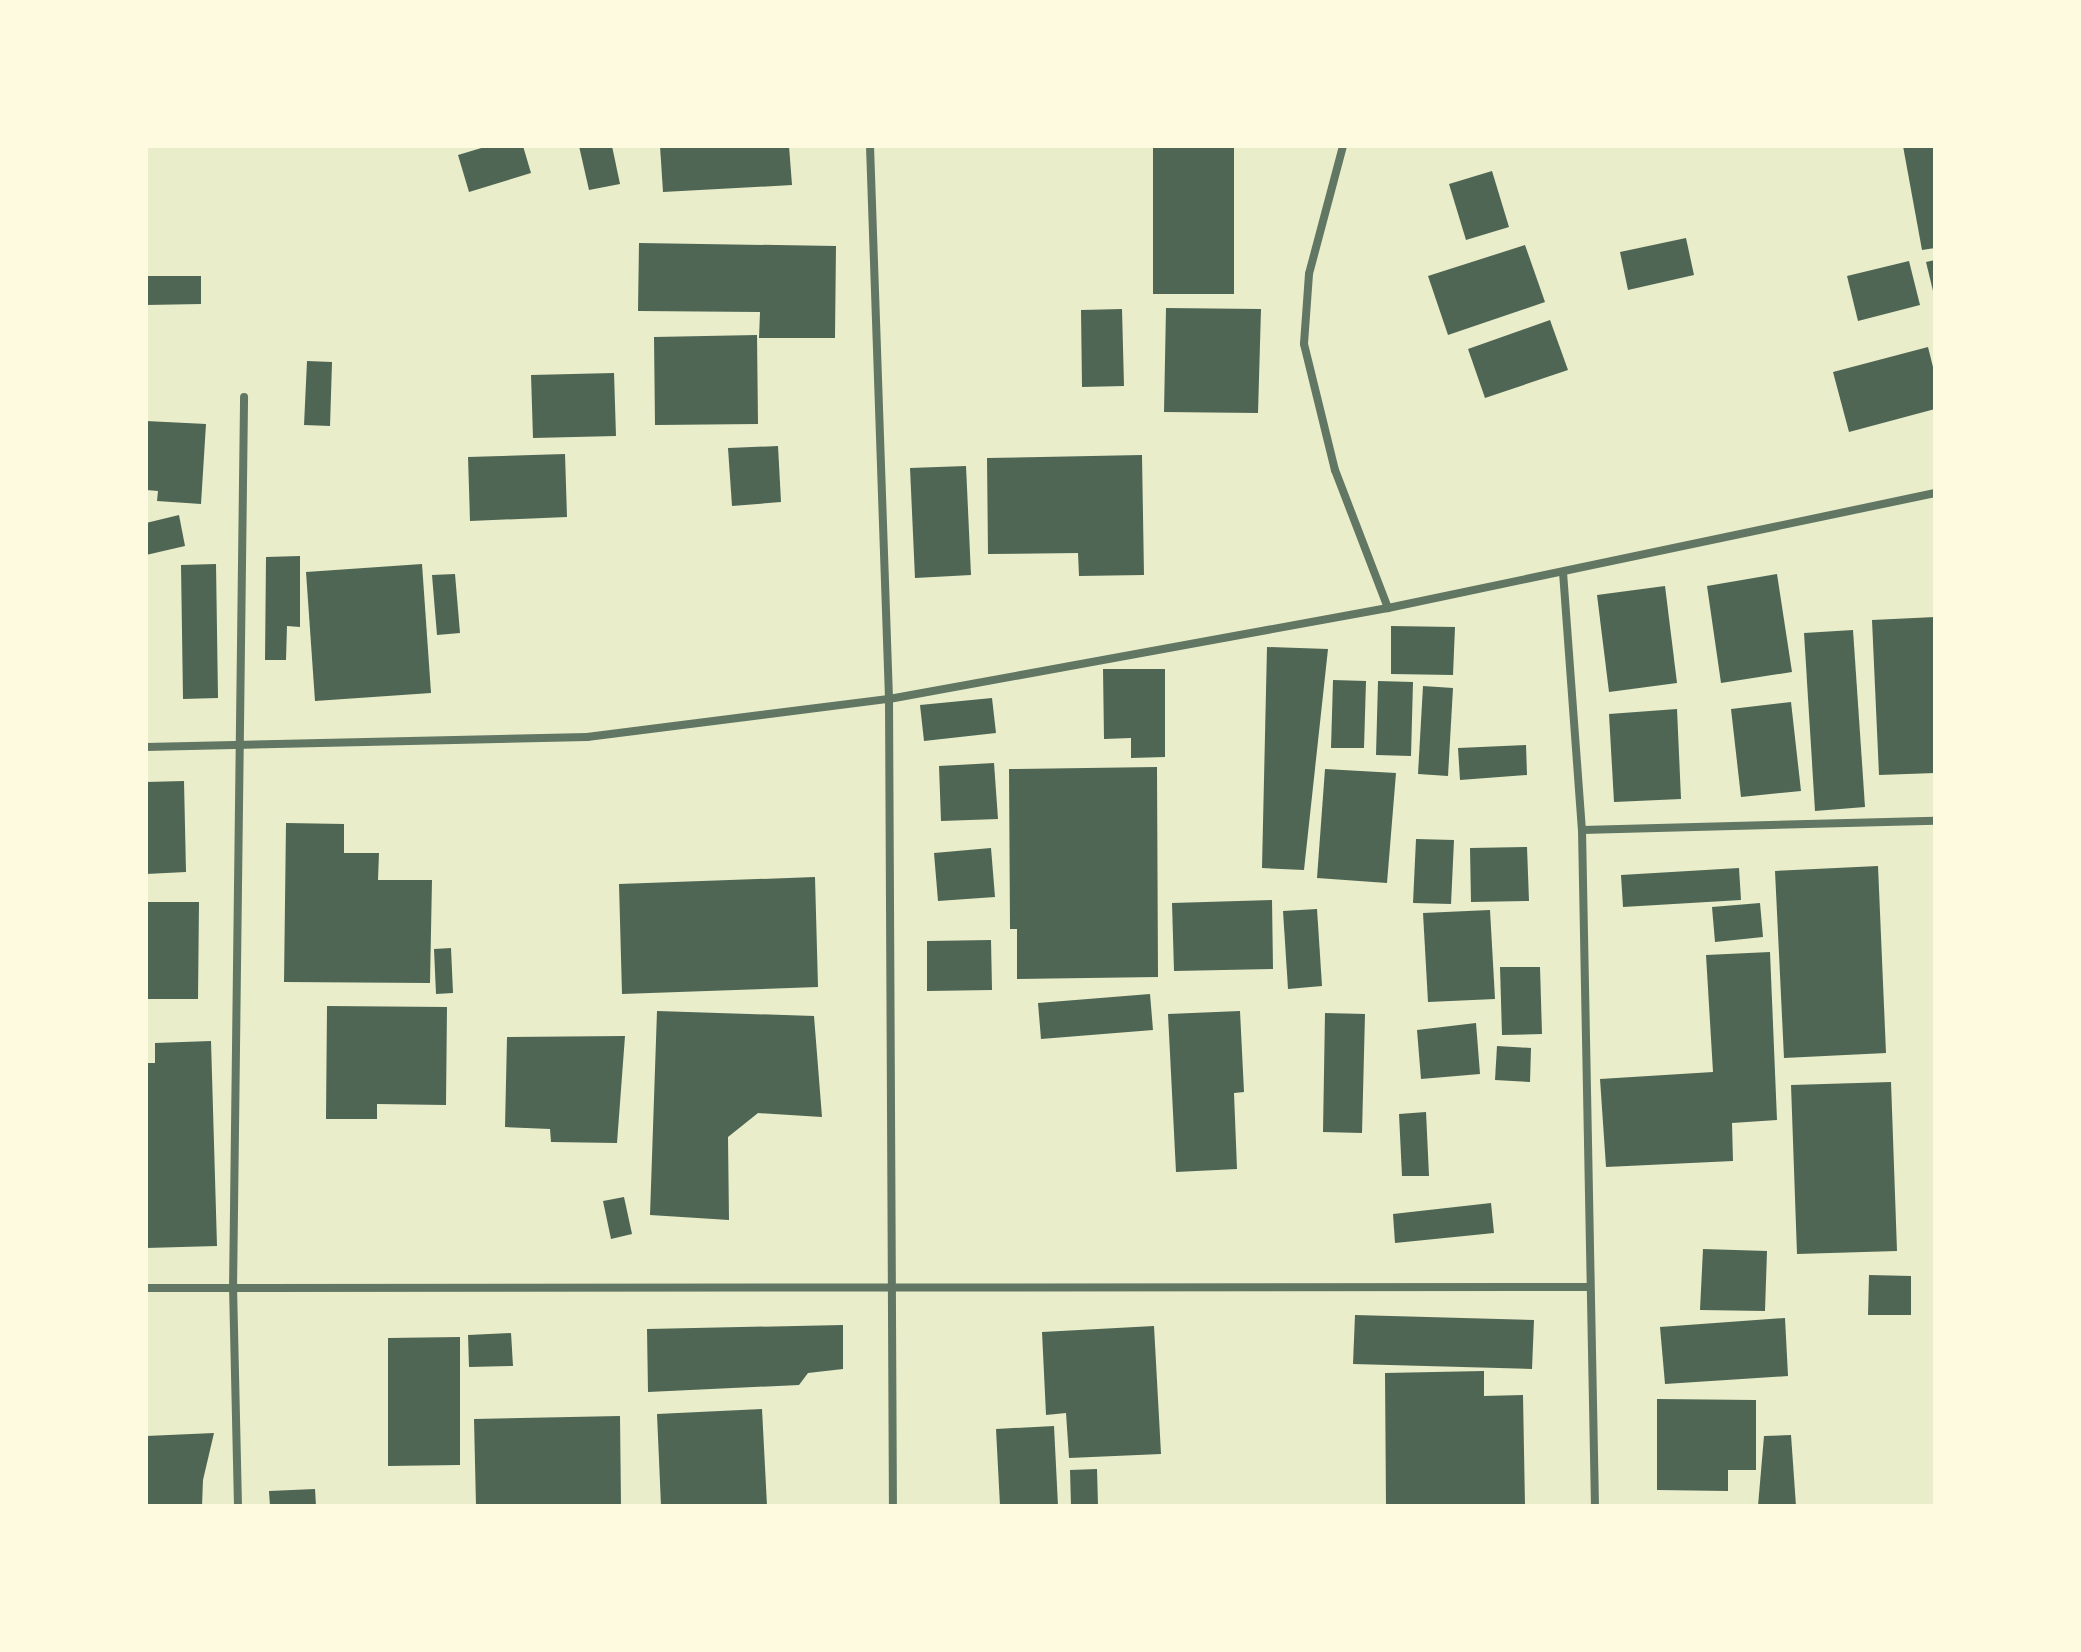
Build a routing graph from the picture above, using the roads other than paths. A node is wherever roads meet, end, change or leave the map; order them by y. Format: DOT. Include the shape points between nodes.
graph roads {
  1 [pos="870,146"];
  2 [pos="1343,146"];
  3 [pos="244,397"];
  4 [pos="1935,493"];
  5 [pos="1563,572"];
  6 [pos="1388,608"];
  7 [pos="889,699"];
  8 [pos="240,743"];
  9 [pos="146,747"];
  10 [pos="1935,821"];
  11 [pos="1582,830"];
  12 [pos="1589,1287"];
  13 [pos="146,1288"];
  14 [pos="894,1288"];
  15 [pos="233,1290"];
  16 [pos="238,1506"];
  17 [pos="893,1506"];
  18 [pos="1595,1506"];
  1 -- 7 [label="street"];
  2 -- 6 [label="street" via="1309,274 1304,344 1335,470"];
  3 -- 8 [label="street"];
  4 -- 5 [label="street"];
  5 -- 6 [label="street"];
  5 -- 11 [label="street"];
  6 -- 7 [label="street"];
  7 -- 8 [label="street" via="587,737"];
  7 -- 14 [label="street"];
  8 -- 9 [label="street"];
  8 -- 15 [label="street"];
  10 -- 11 [label="street"];
  11 -- 12 [label="street"];
  12 -- 14 [label="street"];
  12 -- 18 [label="street"];
  13 -- 15 [label="street"];
  14 -- 15 [label="street"];
  14 -- 17 [label="street"];
  15 -- 16 [label="street"];
}
